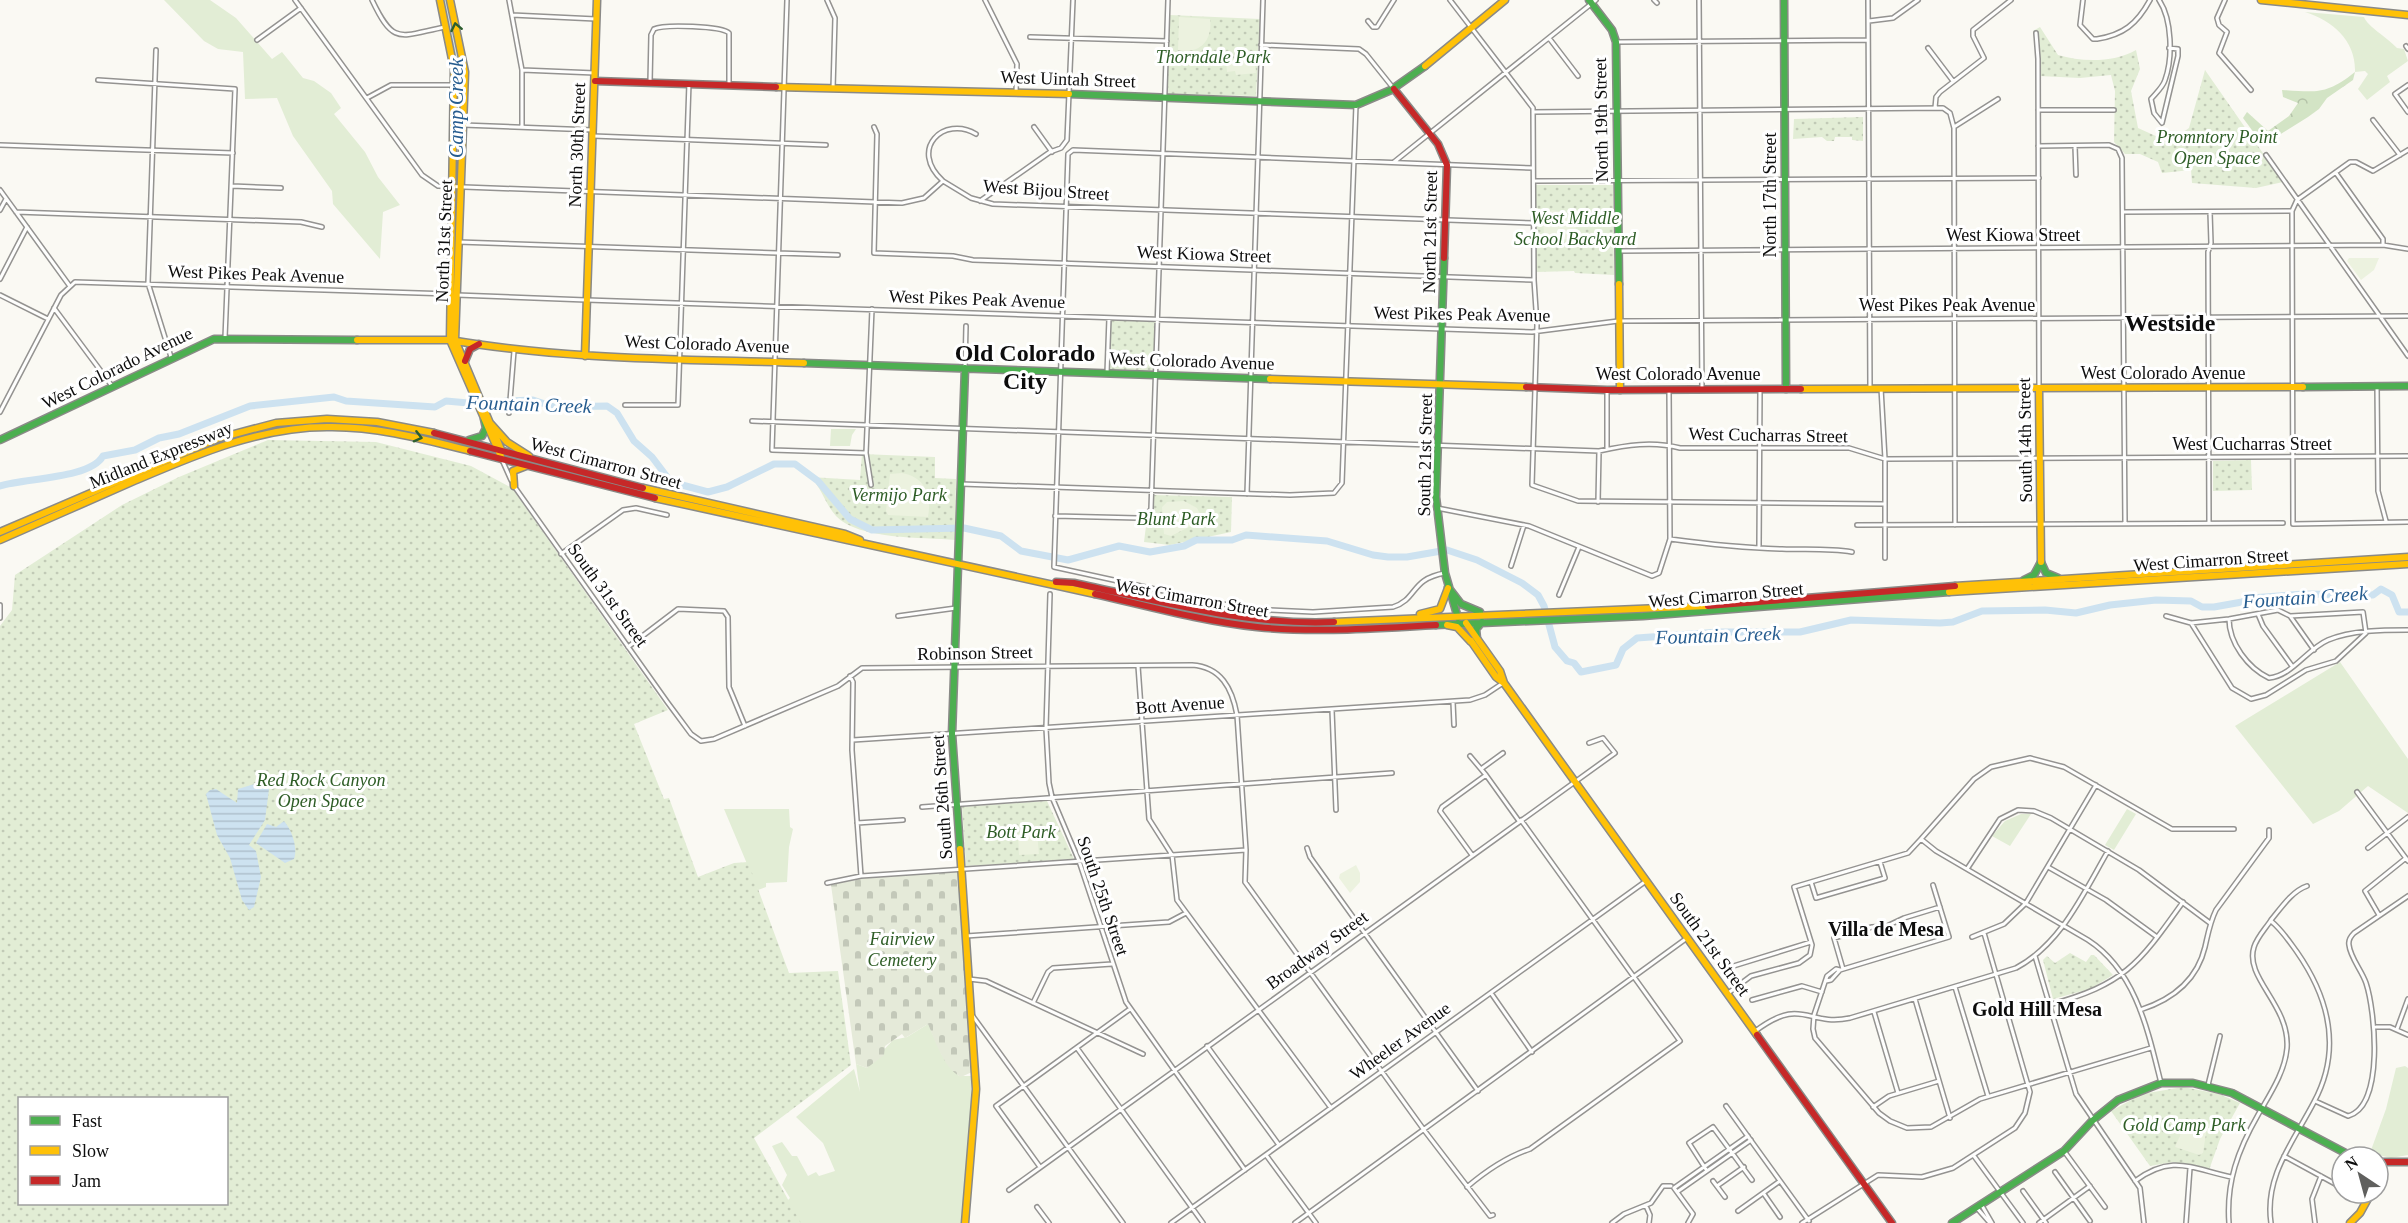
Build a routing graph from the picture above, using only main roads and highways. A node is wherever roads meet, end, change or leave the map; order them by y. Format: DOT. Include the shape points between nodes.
graph roads {
  1 [pos="440,0"];
  2 [pos="450,0"];
  3 [pos="597,0"];
  4 [pos="1505,0"];
  5 [pos="1784,0"];
  6 [pos="2261,0"];
  7 [pos="1592,1"];
  8 [pos="2285,2"];
  9 [pos="2408,15"];
  10 [pos="595,81"];
  11 [pos="1394,89"];
  12 [pos="456,242"];
  13 [pos="455,295"];
  14 [pos="1443,328"];
  15 [pos="452,340"];
  16 [pos="479,344"];
  17 [pos="585,356"];
  18 [pos="464,362"];
  19 [pos="965,368"];
  20 [pos="1440,385"];
  21 [pos="2408,386"];
  22 [pos="1786,389"];
  23 [pos="2039,389"];
  24 [pos="1620,390"];
  25 [pos="477,397"];
  26 [pos="485,417"];
  27 [pos="340,423"];
  28 [pos="438,435"];
  29 [pos="0,440"];
  30 [pos="500,454"];
  31 [pos="541,462"];
  32 [pos="531,466"];
  33 [pos="514,486"];
  34 [pos="0,532"];
  35 [pos="0,540"];
  36 [pos="863,542"];
  37 [pos="2408,557"];
  38 [pos="958,562"];
  39 [pos="2041,562"];
  40 [pos="2408,564"];
  41 [pos="2080,578"];
  42 [pos="1051,582"];
  43 [pos="2000,584"];
  44 [pos="1448,587"];
  45 [pos="1499,614"];
  46 [pos="1557,616"];
  47 [pos="1534,617"];
  48 [pos="1406,618"];
  49 [pos="1460,620"];
  50 [pos="1489,621"];
  51 [pos="1419,624"];
  52 [pos="1474,640"];
  53 [pos="2330,1145"];
  54 [pos="2390,1162"];
  55 [pos="2408,1162"];
  56 [pos="2364,1205"];
  57 [pos="965,1223"];
  58 [pos="1892,1223"];
  59 [pos="1952,1223"];
  60 [pos="2350,1223"];
  1 -- 12 [label="main road, North 31st Street" via="453,58 451,186"];
  12 -- 2 [label="main road, North 31st Street, one-way" via="464,64"];
  3 -- 10 [label="main road, North 30th Street"];
  4 -- 11 [label="main road, West Uintah Street"];
  5 -- 22 [label="main road, North 17th Street"];
  6 -- 8 [label="main road"];
  7 -- 24 [label="main road, North 19th Street" via="1616,42"];
  8 -- 9 [label="main road"];
  10 -- 11 [label="main road, West Uintah Street" via="1356,105 1371,102"];
  10 -- 17 [label="main road, North 30th Street"];
  11 -- 14 [label="main road, North 21st Street" via="1441,150 1447,165"];
  12 -- 13 [label="main road, North 31st Street"];
  13 -- 15 [label="main road, South 31st Street"];
  14 -- 20 [label="main road, South 21st Street"];
  15 -- 16 [label="main road, West Colorado Avenue"];
  15 -- 18 [label="main road, South 31st Street"];
  15 -- 25 [label="main road, South 31st Street"];
  15 -- 29 [label="main road, West Colorado Avenue" via="225,338 202,342"];
  16 -- 17 [label="main road, West Colorado Avenue" via="514,351"];
  16 -- 18 [label="main road" via="470,349"];
  17 -- 19 [label="main road, West Colorado Avenue"];
  18 -- 25 [label="main road, South 31st Street"];
  19 -- 20 [label="main road, West Colorado Avenue"];
  19 -- 38 [label="main road, South 26th Street"];
  20 -- 24 [label="main road, West Colorado Avenue"];
  20 -- 44 [label="main road, South 21st Street" via="1437,508"];
  21 -- 23 [label="main road, West Colorado Avenue"];
  22 -- 23 [label="main road, West Colorado Avenue"];
  22 -- 24 [label="main road, West Colorado Avenue"];
  23 -- 39 [label="main road, South 14th Street"];
  25 -- 26 [label="main road, South 31st Street"];
  26 -- 28 [label="main road" via="483,434 472,441"];
  26 -- 30 [label="main road, South 31st Street"];
  26 -- 31 [label="main road" via="511,445"];
  27 -- 28 [label="main road, West Cimarron Street" via="389,424"];
  27 -- 30 [label="main road, West Cimarron Street, one-way"];
  27 -- 34 [label="main road, Midland Expressway" via="276,423 219,438"];
  27 -- 35 [label="main road, Midland Expressway" via="284,429 226,443"];
  28 -- 30 [label="main road, West Cimarron Street"];
  30 -- 31 [label="main road, West Cimarron Street"];
  30 -- 32 [label="main road, West Cimarron Street"];
  31 -- 36 [label="main road, West Cimarron Street" via="675,497 845,534"];
  32 -- 33 [label="main road" via="513,471"];
  32 -- 36 [label="main road, West Cimarron Street" via="756,522"];
  36 -- 38 [label="main road, West Cimarron Street"];
  37 -- 41 [label="main road, West Cimarron Street"];
  38 -- 42 [label="main road, West Cimarron Street"];
  38 -- 57 [label="main road, South 26th Street" via="952,734 976,1089"];
  39 -- 41 [label="main road" via="2050,576"];
  39 -- 43 [label="main road" via="2031,578"];
  40 -- 46 [label="main road, West Cimarron Street" via="1931,593 1643,616"];
  41 -- 43 [label="main road, West Cimarron Street"];
  42 -- 48 [label="main road, West Cimarron Street" via="1074,583 1262,621"];
  42 -- 51 [label="main road, West Cimarron Street" via="1108,598 1257,627 1321,630"];
  43 -- 46 [label="main road, West Cimarron Street"];
  44 -- 45 [label="main road" via="1467,609"];
  44 -- 48 [label="main road" via="1440,609"];
  44 -- 49 [label="main road, South 21st Street"];
  45 -- 47 [label="main road, West Cimarron Street"];
  45 -- 49 [label="main road, West Cimarron Street"];
  46 -- 47 [label="main road, West Cimarron Street"];
  47 -- 50 [label="main road, West Cimarron Street"];
  48 -- 49 [label="main road, West Cimarron Street"];
  49 -- 50 [label="main road, West Cimarron Street"];
  49 -- 51 [label="main road, West Cimarron Street"];
  49 -- 52 [label="main road, South 21st Street"];
  50 -- 52 [label="main road" via="1477,625"];
  51 -- 52 [label="main road" via="1457,627"];
  52 -- 58 [label="main road, South 21st Street" via="1500,671 1574,781"];
  53 -- 59 [label="main road" via="2232,1093 2208,1085 2162,1083 2130,1093 2092,1121 2064,1151"];
  54 -- 55 [label="main road"];
  56 -- 60 [label="main road"];
}
